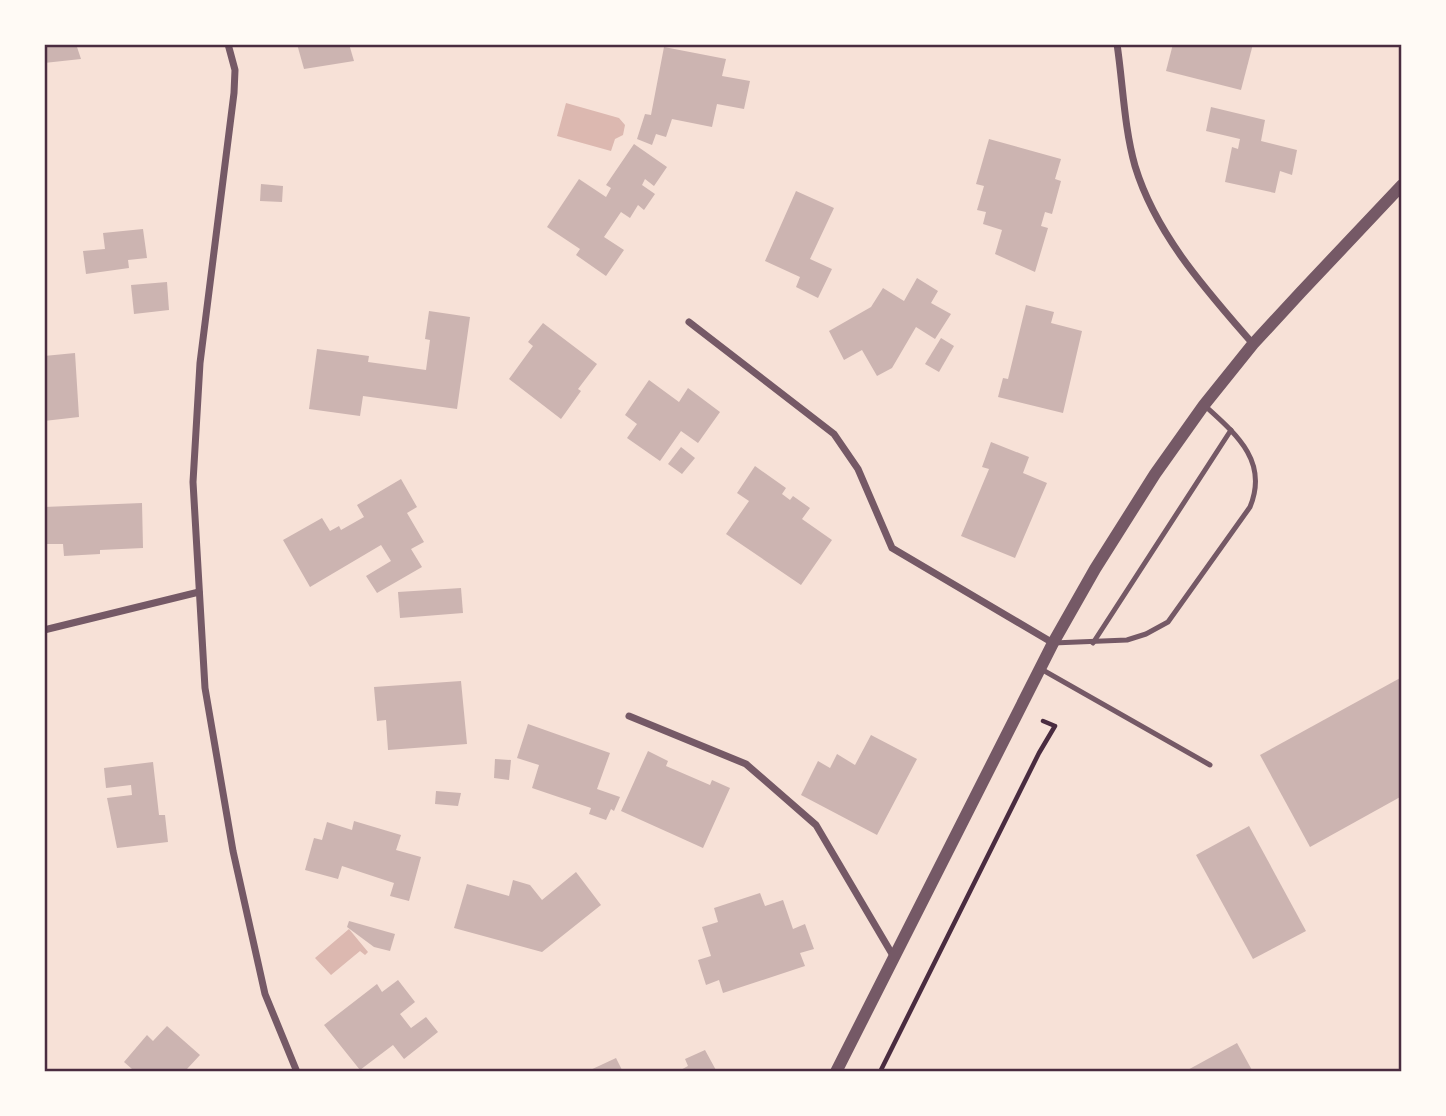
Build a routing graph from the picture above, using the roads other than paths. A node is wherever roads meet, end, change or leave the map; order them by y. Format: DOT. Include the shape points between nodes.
graph roads {
  1 [pos="228,44"];
  2 [pos="1117,44"];
  3 [pos="1402,188"];
  4 [pos="689,322"];
  5 [pos="1254,344"];
  6 [pos="1204,405"];
  7 [pos="1231,430"];
  8 [pos="199,592"];
  9 [pos="44,630"];
  10 [pos="1053,643"];
  11 [pos="1094,643"];
  12 [pos="1041,669"];
  13 [pos="629,716"];
  14 [pos="1210,765"];
  15 [pos="895,959"];
  16 [pos="297,1072"];
  17 [pos="836,1072"];
  1 -- 8 [label="street" via="235,70 234,93 200,363 193,482"];
  2 -- 5 [label="street" via="1130,146 1154,215"];
  3 -- 5 [label="street"];
  4 -- 10 [label="street" via="834,434 859,469 892,548"];
  5 -- 6 [label="street"];
  6 -- 7 [label="lane"];
  6 -- 10 [label="street" via="1155,474"];
  7 -- 11 [label="lane"];
  7 -- 11 [label="lane" via="1242,441 1256,474 1250,507 1168,622 1128,640"];
  8 -- 9 [label="street"];
  8 -- 16 [label="street" via="205,688 233,851 265,994"];
  10 -- 11 [label="lane"];
  10 -- 12 [label="street"];
  12 -- 14 [label="lane"];
  12 -- 15 [label="street"];
  13 -- 15 [label="street" via="746,764 816,825"];
  15 -- 17 [label="street"];
}
